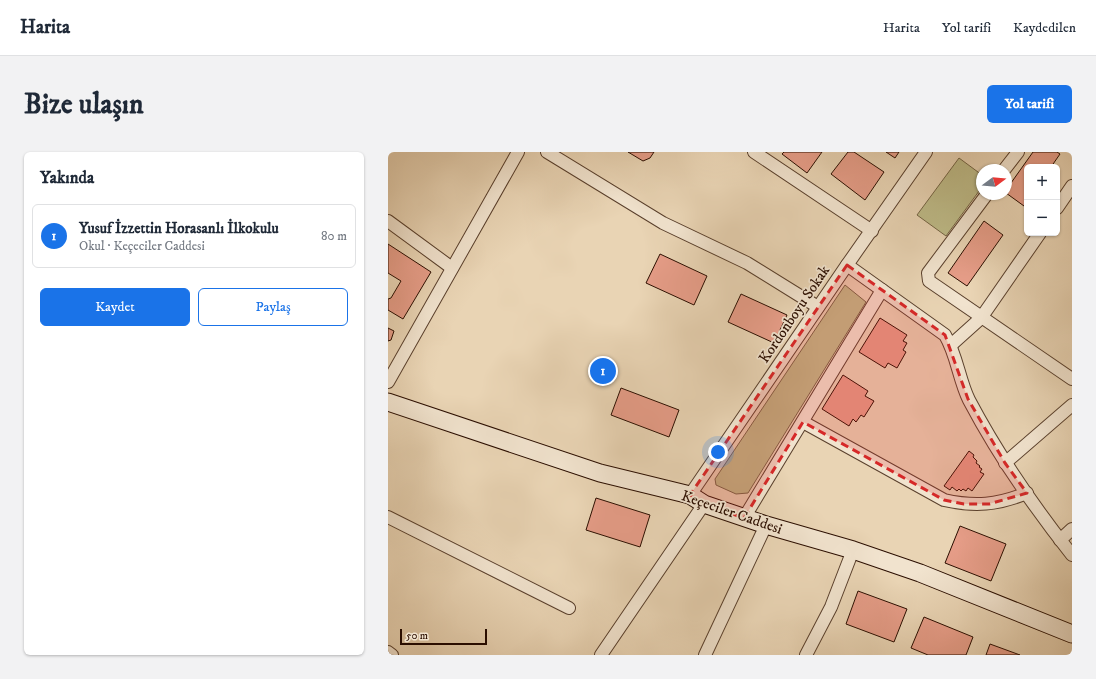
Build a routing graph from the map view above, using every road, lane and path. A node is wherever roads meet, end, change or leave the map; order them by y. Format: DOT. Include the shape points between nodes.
graph roads {
  1 [pos="518,152"];
  2 [pos="547,152"];
  3 [pos="754,152"];
  4 [pos="926,152"];
  5 [pos="1018,152"];
  6 [pos="1009,164"];
  7 [pos="1072,186"];
  8 [pos="983,200"];
  9 [pos="1060,204"];
  10 [pos="388,221"];
  11 [pos="872,231"];
  12 [pos="1038,236"];
  13 [pos="847,265"];
  14 [pos="452,268"];
  15 [pos="882,290"];
  16 [pos="818,307"];
  17 [pos="982,318"];
  18 [pos="951,345"];
  19 [pos="1072,379"];
  20 [pos="388,382"];
  21 [pos="388,402"];
  22 [pos="1072,405"];
  23 [pos="803,422"];
  24 [pos="1005,463"];
  25 [pos="1027,493"];
  26 [pos="697,500"];
  27 [pos="388,517"];
  28 [pos="744,518"];
  29 [pos="766,525"];
  30 [pos="1072,529"];
  31 [pos="1060,540"];
  32 [pos="853,550"];
  33 [pos="1072,555"];
  34 [pos="569,608"];
  35 [pos="1072,634"];
  36 [pos="388,652"];
  37 [pos="392,655"];
  38 [pos="601,655"];
  39 [pos="705,655"];
  40 [pos="806,655"];
  1 -- 14 [label="street"];
  2 -- 16 [label="street" via="663,223 747,263"];
  3 -- 11 [label="street"];
  4 -- 11 [label="street, Kordonboyu Sokak"];
  5 -- 6 [label="street"];
  7 -- 9 [label="street"];
  8 -- 17 [label="street" via="928,273 929,281 935,287"];
  10 -- 14 [label="street"];
  11 -- 13 [label="street, Kordonboyu Sokak"];
  12 -- 17 [label="street"];
  13 -- 15 [label="street"];
  13 -- 16 [label="street, Kordonboyu Sokak"];
  14 -- 20 [label="street"];
  15 -- 18 [label="street" via="945,335"];
  15 -- 23 [label="street"];
  16 -- 26 [label="street, Kordonboyu Sokak"];
  17 -- 18 [label="street"];
  17 -- 19 [label="street"];
  18 -- 24 [label="street" via="968,399"];
  21 -- 26 [label="street, Keçeciler Caddesi" via="600,473"];
  22 -- 24 [label="street"];
  23 -- 25 [label="street" via="944,500 964,504 989,504"];
  23 -- 28 [label="street"];
  24 -- 25 [label="street"];
  25 -- 31 [label="street"];
  26 -- 28 [label="street, Keçeciler Caddesi"];
  26 -- 38 [label="street, Kordonboyu Sokak"];
  27 -- 34 [label="street"];
  28 -- 29 [label="street, Keçeciler Caddesi"];
  29 -- 32 [label="street, Keçeciler Caddesi"];
  29 -- 39 [label="street"];
  30 -- 31 [label="street"];
  31 -- 33 [label="street"];
  32 -- 35 [label="street, Keçeciler Caddesi" via="920,572"];
  32 -- 40 [label="street" via="831,607"];
  36 -- 37 [label="street"];
}
